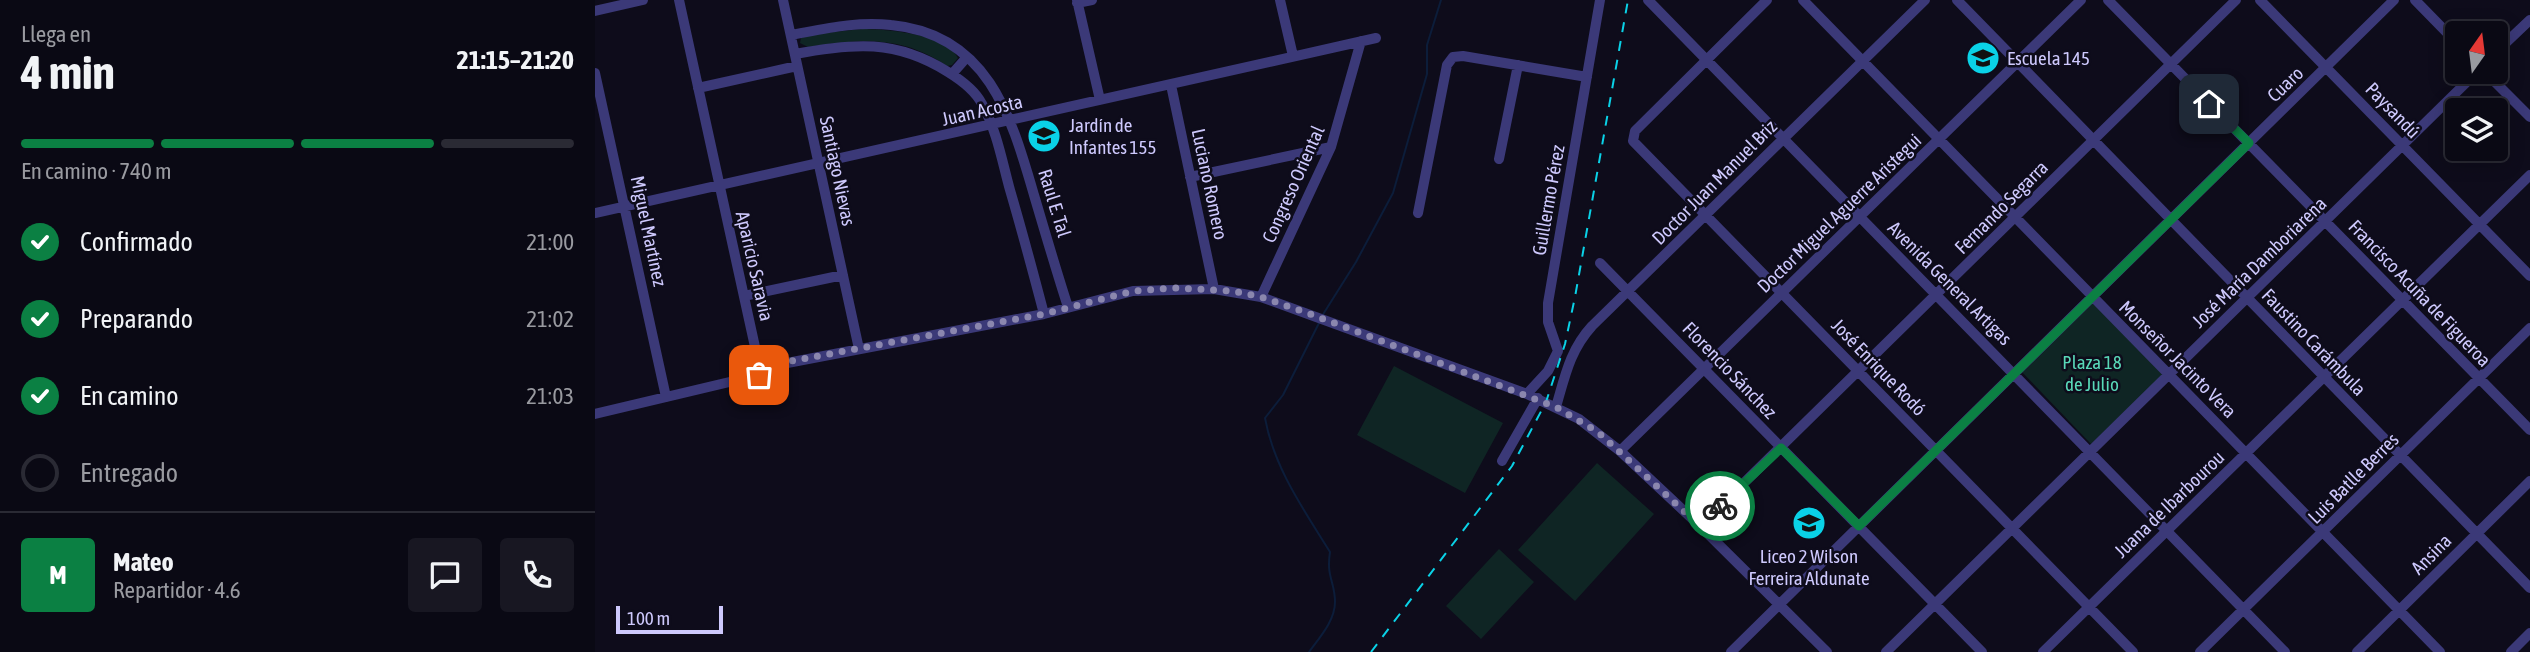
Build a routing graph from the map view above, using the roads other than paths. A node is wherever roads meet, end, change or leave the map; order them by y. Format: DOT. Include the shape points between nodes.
graph roads {
  1 [pos="643,0"];
  2 [pos="679,0"];
  3 [pos="783,0"];
  4 [pos="1091,0"];
  5 [pos="1280,0"];
  6 [pos="1600,0"];
  7 [pos="1648,0"];
  8 [pos="1767,0"];
  9 [pos="1803,0"];
  10 [pos="1925,0"];
  11 [pos="1957,0"];
  12 [pos="2081,0"];
  13 [pos="2108,0"];
  14 [pos="2236,0"];
  15 [pos="2260,0"];
  16 [pos="2394,0"];
  17 [pos="2415,0"];
  18 [pos="1077,2"];
  19 [pos="595,11"];
  20 [pos="2530,20"];
  21 [pos="2445,31"];
  22 [pos="791,35"];
  23 [pos="1376,38"];
  24 [pos="1361,41"];
  25 [pos="2508,41"];
  26 [pos="795,54"];
  27 [pos="1293,56"];
  28 [pos="967,57"];
  29 [pos="1706,59"];
  30 [pos="1862,62"];
  31 [pos="2017,63"];
  32 [pos="1518,65"];
  33 [pos="2170,65"];
  34 [pos="797,66"];
  35 [pos="2327,68"];
  36 [pos="596,73"];
  37 [pos="952,74"];
  38 [pos="1587,77"];
  39 [pos="2465,84"];
  40 [pos="2497,84"];
  41 [pos="1171,85"];
  42 [pos="698,88"];
  43 [pos="1100,100"];
  44 [pos="2530,117"];
  45 [pos="1011,121"];
  46 [pos="993,125"];
  47 [pos="1783,138"];
  48 [pos="1939,139"];
  49 [pos="2093,141"];
  50 [pos="2249,143"];
  51 [pos="1331,146"];
  52 [pos="2404,146"];
  53 [pos="1499,159"];
  54 [pos="818,164"];
  55 [pos="2530,174"];
  56 [pos="1190,177"];
  57 [pos="719,184"];
  58 [pos="626,206"];
  59 [pos="595,213"];
  60 [pos="1418,213"];
  61 [pos="1706,215"];
  62 [pos="1860,217"];
  63 [pos="2015,218"];
  64 [pos="2171,220"];
  65 [pos="2326,221"];
  66 [pos="2480,223"];
  67 [pos="1600,263"];
  68 [pos="843,275"];
  69 [pos="2530,276"];
  70 [pos="1214,289"];
  71 [pos="1628,291"];
  72 [pos="1782,293"];
  73 [pos="1937,295"];
  74 [pos="744,296"];
  75 [pos="1261,297"];
  76 [pos="2091,297"];
  77 [pos="2247,298"];
  78 [pos="2403,300"];
  79 [pos="1067,307"];
  80 [pos="1044,314"];
  81 [pos="2530,328"];
  82 [pos="859,349"];
  83 [pos="770,365"];
  84 [pos="1704,369"];
  85 [pos="1859,371"];
  86 [pos="2014,373"];
  87 [pos="2168,375"];
  88 [pos="2324,376"];
  89 [pos="2479,379"];
  90 [pos="666,397"];
  91 [pos="1537,398"];
  92 [pos="1556,407"];
  93 [pos="595,414"];
  94 [pos="2530,430"];
  95 [pos="1781,448"];
  96 [pos="1936,450"];
  97 [pos="1620,451"];
  98 [pos="2091,451"];
  99 [pos="2246,454"];
  100 [pos="2401,454"];
  101 [pos="1502,461"];
  102 [pos="2530,481"];
  103 [pos="1700,526"];
  104 [pos="1859,526"];
  105 [pos="2012,528"];
  106 [pos="2168,529"];
  107 [pos="2323,531"];
  108 [pos="2477,533"];
  109 [pos="2530,588"];
  110 [pos="1779,603"];
  111 [pos="1935,604"];
  112 [pos="2089,607"];
  113 [pos="2245,610"];
  114 [pos="2399,611"];
  115 [pos="2530,633"];
  116 [pos="1723,652"];
  117 [pos="1731,652"];
  118 [pos="1827,652"];
  119 [pos="1886,652"];
  120 [pos="1982,652"];
  121 [pos="2043,652"];
  122 [pos="2133,652"];
  123 [pos="2200,652"];
  124 [pos="2285,652"];
  125 [pos="2357,652"];
  126 [pos="2440,652"];
  127 [pos="2511,652"];
  1 -- 19 [label="street"];
  2 -- 42 [label="street, Aparicio Saravia"];
  3 -- 22 [label="street, Santiago Nievas"];
  4 -- 18 [label="street"];
  5 -- 27 [label="street"];
  6 -- 38 [label="street, Guillermo Pérez"];
  7 -- 29 [label="street, Avenida General Artigas"];
  8 -- 29 [label="street"];
  9 -- 30 [label="street, Monseñor Jacinto Vera"];
  10 -- 30 [label="street, Doctor Juan Manuel Briz"];
  11 -- 31 [label="street, Faustino Carámbula"];
  12 -- 31 [label="street, Doctor Miguel Aguerre Aristegui"];
  13 -- 33 [label="street, Francisco Acuña de Figueroa"];
  14 -- 33 [label="street, Fernando Segarra"];
  15 -- 35 [label="street, Paysandú"];
  16 -- 35 [label="street, Cuaro"];
  17 -- 21 [label="street"];
  18 -- 43 [label="street"];
  20 -- 25 [label="street"];
  22 -- 26 [label="street, Santiago Nievas"];
  22 -- 28 [label="street, Raul E. Tal" via="851,25 892,25 935,36"];
  23 -- 24 [label="street, Juan Acosta"];
  24 -- 27 [label="street, Juan Acosta"];
  24 -- 51 [label="street, Congreso Oriental"];
  26 -- 34 [label="street, Santiago Nievas"];
  26 -- 37 [label="street, Raul E. Tal" via="833,47 893,47 917,54"];
  27 -- 41 [label="street, Juan Acosta"];
  28 -- 37 [label="street"];
  28 -- 45 [label="street, Raul E. Tal" via="991,83"];
  29 -- 47 [label="street, Avenida General Artigas"];
  29 -- 61 [label="street, José Enrique Rodó" via="1633,134 1636,145"];
  30 -- 47 [label="street, Doctor Juan Manuel Briz"];
  30 -- 48 [label="street, Monseñor Jacinto Vera"];
  31 -- 48 [label="street, Doctor Miguel Aguerre Aristegui"];
  31 -- 49 [label="street, Faustino Carámbula"];
  32 -- 38 [label="street"];
  32 -- 53 [label="street"];
  32 -- 60 [label="street" via="1463,55 1453,57 1447,65"];
  33 -- 49 [label="street, Fernando Segarra"];
  33 -- 50 [label="street, Francisco Acuña de Figueroa"];
  34 -- 42 [label="street"];
  34 -- 54 [label="street, Santiago Nievas"];
  35 -- 50 [label="street, Cuaro"];
  35 -- 52 [label="street, Paysandú"];
  36 -- 58 [label="street, Miguel Martínez"];
  37 -- 46 [label="street, Raul E. Tal" via="981,101"];
  38 -- 91 [label="street, Guillermo Pérez" via="1548,303 1548,322 1558,351"];
  39 -- 52 [label="street, José María Damboriarena"];
  40 -- 44 [label="street"];
  41 -- 43 [label="street, Juan Acosta"];
  41 -- 56 [label="street, Luciano Romero"];
  42 -- 57 [label="street, Aparicio Saravia"];
  43 -- 45 [label="street, Juan Acosta"];
  45 -- 46 [label="street, Juan Acosta"];
  45 -- 79 [label="street, Raul E. Tal"];
  46 -- 54 [label="street, Juan Acosta"];
  46 -- 80 [label="street, Raul E. Tal"];
  47 -- 61 [label="street, Doctor Juan Manuel Briz"];
  47 -- 62 [label="street, Avenida General Artigas"];
  48 -- 62 [label="street, Doctor Miguel Aguerre Aristegui"];
  48 -- 63 [label="street, Monseñor Jacinto Vera"];
  49 -- 63 [label="street, Fernando Segarra"];
  49 -- 64 [label="street, Faustino Carámbula"];
  50 -- 64 [label="street, Cuaro"];
  50 -- 65 [label="street, Francisco Acuña de Figueroa"];
  51 -- 56 [label="street"];
  51 -- 75 [label="street, Congreso Oriental"];
  52 -- 65 [label="street, José María Damboriarena"];
  52 -- 66 [label="street, Paysandú"];
  54 -- 57 [label="street, Juan Acosta"];
  54 -- 68 [label="street, Santiago Nievas"];
  55 -- 66 [label="street, Juana de Ibarbourou"];
  56 -- 70 [label="street, Luciano Romero"];
  57 -- 58 [label="street, Juan Acosta"];
  57 -- 74 [label="street, Aparicio Saravia"];
  58 -- 59 [label="street, Juan Acosta"];
  58 -- 90 [label="street, Miguel Martínez"];
  61 -- 71 [label="street, Doctor Juan Manuel Briz"];
  61 -- 72 [label="street, José Enrique Rodó"];
  62 -- 72 [label="street, Doctor Miguel Aguerre Aristegui"];
  62 -- 73 [label="street, Avenida General Artigas"];
  63 -- 73 [label="street, Fernando Segarra"];
  63 -- 76 [label="street, Monseñor Jacinto Vera"];
  64 -- 76 [label="street, Cuaro"];
  64 -- 77 [label="street, Faustino Carámbula"];
  65 -- 77 [label="street, José María Damboriarena"];
  65 -- 78 [label="street, Francisco Acuña de Figueroa"];
  66 -- 69 [label="street, Paysandú"];
  66 -- 78 [label="street, Juana de Ibarbourou"];
  67 -- 71 [label="street, Florencio Sánchez"];
  68 -- 74 [label="street"];
  68 -- 82 [label="street, Santiago Nievas"];
  70 -- 75 [label="street"];
  70 -- 79 [label="street" via="1133,291"];
  71 -- 84 [label="street, Florencio Sánchez"];
  71 -- 92 [label="street, Doctor Juan Manuel Briz" via="1580,339 1569,358"];
  72 -- 84 [label="street, Doctor Miguel Aguerre Aristegui"];
  72 -- 85 [label="street, José Enrique Rodó"];
  73 -- 85 [label="street, Fernando Segarra"];
  73 -- 86 [label="street, Avenida General Artigas"];
  74 -- 83 [label="street, Aparicio Saravia" via="757,356"];
  75 -- 91 [label="street"];
  76 -- 86 [label="street, Cuaro"];
  76 -- 87 [label="street, Monseñor Jacinto Vera"];
  77 -- 87 [label="street, José María Damboriarena"];
  77 -- 88 [label="street, Faustino Carámbula"];
  78 -- 88 [label="street, Juana de Ibarbourou"];
  78 -- 89 [label="street, Francisco Acuña de Figueroa"];
  79 -- 80 [label="street"];
  80 -- 82 [label="street"];
  81 -- 89 [label="street, Luis Batlle Berres"];
  82 -- 83 [label="street"];
  83 -- 90 [label="street" via="759,375"];
  84 -- 95 [label="street, Florencio Sánchez"];
  84 -- 97 [label="street, Doctor Miguel Aguerre Aristegui"];
  85 -- 95 [label="street, Fernando Segarra"];
  85 -- 96 [label="street, José Enrique Rodó"];
  86 -- 96 [label="street, Cuaro"];
  86 -- 98 [label="street, Avenida General Artigas"];
  87 -- 98 [label="street, José María Damboriarena"];
  87 -- 99 [label="street, Monseñor Jacinto Vera"];
  88 -- 99 [label="street, Juana de Ibarbourou"];
  88 -- 100 [label="street, Faustino Carámbula"];
  89 -- 94 [label="street, Francisco Acuña de Figueroa"];
  89 -- 100 [label="street, Luis Batlle Berres"];
  90 -- 93 [label="street"];
  91 -- 92 [label="street"];
  91 -- 101 [label="street, Guillermo Pérez"];
  92 -- 97 [label="street"];
  95 -- 103 [label="street, Fernando Segarra"];
  95 -- 104 [label="street, Florencio Sánchez"];
  96 -- 104 [label="street, Cuaro"];
  96 -- 105 [label="street, José Enrique Rodó"];
  97 -- 103 [label="street"];
  98 -- 105 [label="street, José María Damboriarena"];
  98 -- 106 [label="street, Avenida General Artigas"];
  99 -- 106 [label="street, Juana de Ibarbourou"];
  99 -- 107 [label="street, Monseñor Jacinto Vera"];
  100 -- 107 [label="street, Luis Batlle Berres"];
  100 -- 108 [label="street, Faustino Carámbula"];
  102 -- 108 [label="street, Ansina"];
  103 -- 110 [label="street"];
  104 -- 110 [label="street, Cuaro"];
  104 -- 111 [label="street, Florencio Sánchez"];
  105 -- 111 [label="street, José María Damboriarena"];
  105 -- 112 [label="street, José Enrique Rodó"];
  106 -- 112 [label="street, Juana de Ibarbourou"];
  106 -- 113 [label="street, Avenida General Artigas"];
  107 -- 113 [label="street, Luis Batlle Berres"];
  107 -- 114 [label="street, Monseñor Jacinto Vera"];
  108 -- 109 [label="street, Faustino Carámbula"];
  108 -- 114 [label="street, Ansina"];
  110 -- 116 [label="street, Cuaro"];
  110 -- 117 [label="street, Cuaro"];
  110 -- 118 [label="street"];
  111 -- 119 [label="street, José María Damboriarena"];
  111 -- 120 [label="street, Florencio Sánchez"];
  112 -- 121 [label="street, Juana de Ibarbourou"];
  112 -- 122 [label="street, José Enrique Rodó"];
  113 -- 123 [label="street, Luis Batlle Berres"];
  113 -- 124 [label="street, Avenida General Artigas"];
  114 -- 125 [label="street, Ansina"];
  114 -- 126 [label="street, Monseñor Jacinto Vera"];
  115 -- 127 [label="street"];
}
